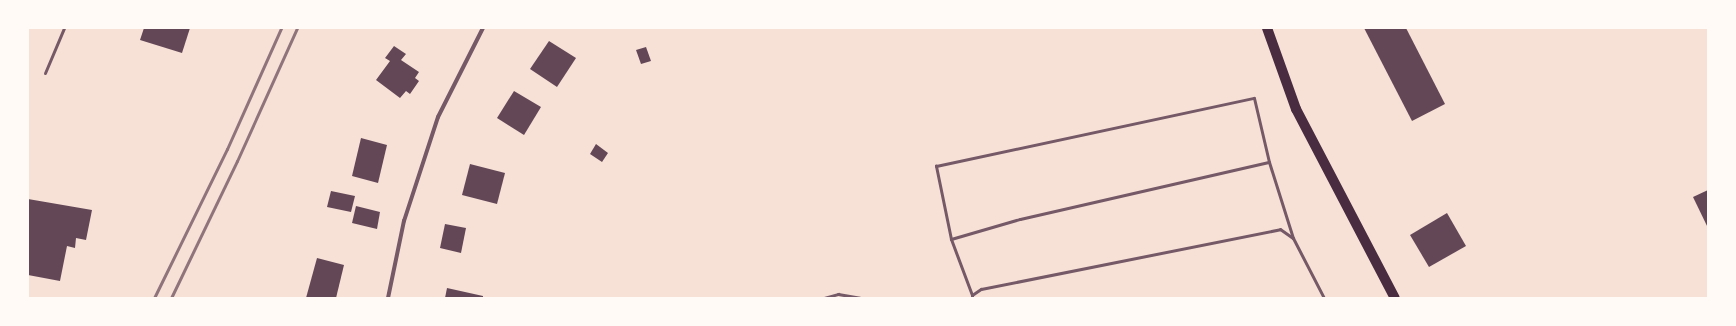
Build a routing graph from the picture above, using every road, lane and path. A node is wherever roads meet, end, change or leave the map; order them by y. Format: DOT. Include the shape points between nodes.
graph roads {
  1 [pos="64,28"];
  2 [pos="483,28"];
  3 [pos="1267,28"];
  4 [pos="45,73"];
  5 [pos="1269,162"];
  6 [pos="1293,238"];
  7 [pos="952,239"];
  8 [pos="972,296"];
  9 [pos="388,298"];
  10 [pos="824,298"];
  11 [pos="860,298"];
  12 [pos="1324,298"];
  13 [pos="1395,298"];
  1 -- 4 [label="lane"];
  2 -- 9 [label="street" via="438,117 404,221"];
  3 -- 13 [label="main road" via="1296,109"];
  5 -- 6 [label="lane"];
  5 -- 7 [label="lane" via="1020,218"];
  5 -- 7 [label="lane" via="1254,98 936,166"];
  6 -- 8 [label="lane" via="1280,229 981,289"];
  6 -- 12 [label="lane"];
  7 -- 8 [label="lane"];
  10 -- 11 [label="lane" via="838,294"];
}
